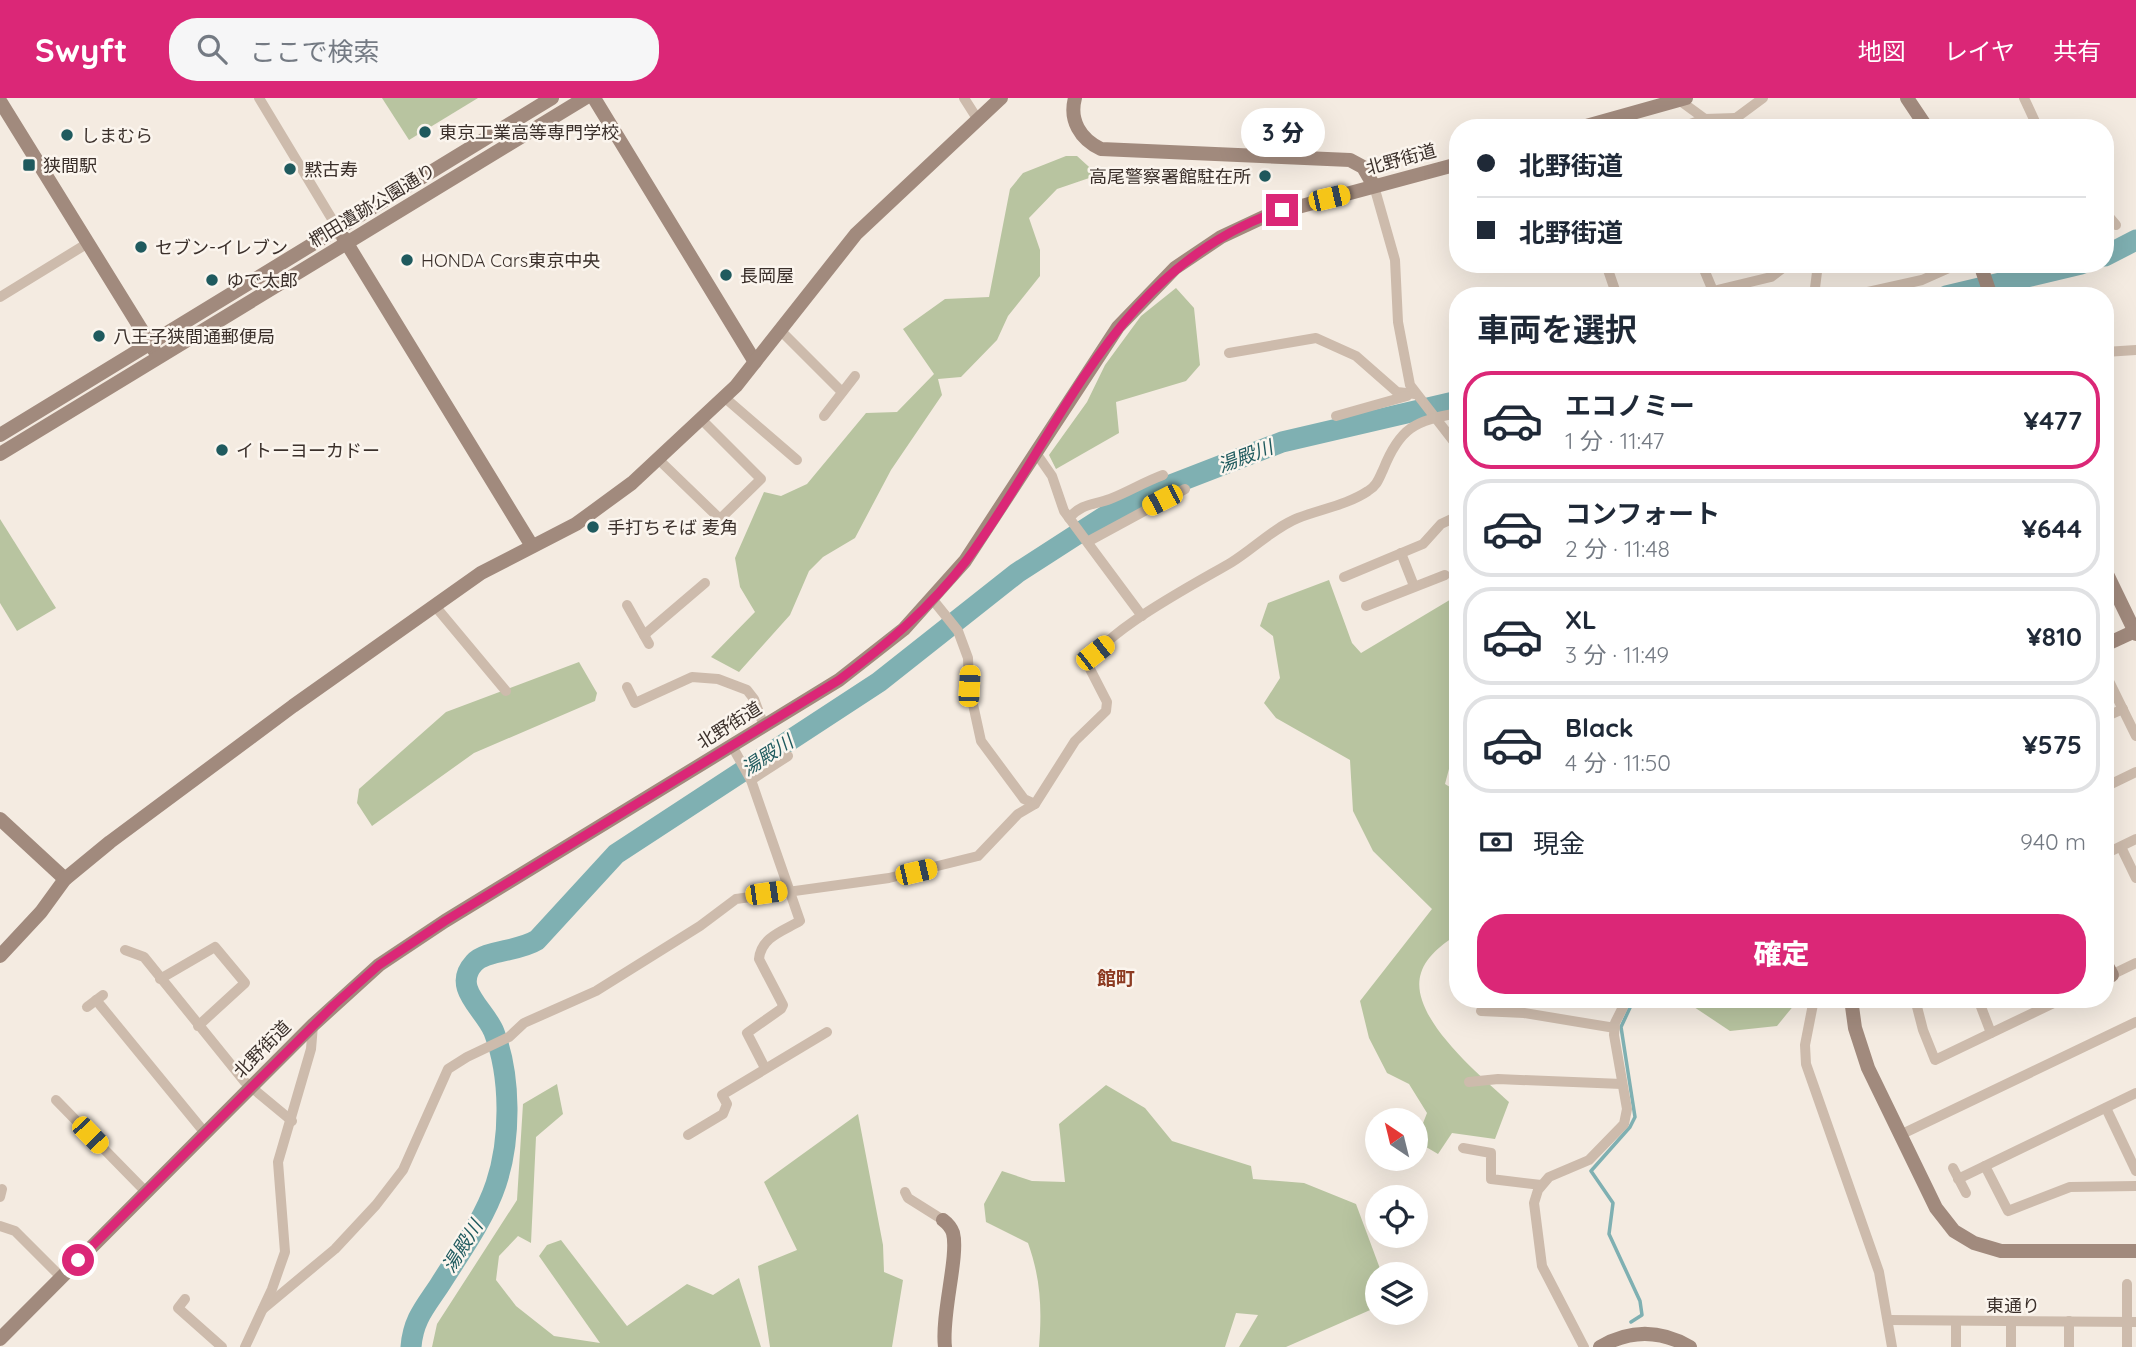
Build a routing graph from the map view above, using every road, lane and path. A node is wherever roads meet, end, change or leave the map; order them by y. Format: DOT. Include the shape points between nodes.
graph roads {
  1 [pos="259,98"];
  2 [pos="552,98"];
  3 [pos="585,98"];
  4 [pos="594,98"];
  5 [pos="964,98"];
  6 [pos="1001,98"];
  7 [pos="1075,98"];
  8 [pos="1763,98"];
  9 [pos="1906,98"];
  10 [pos="2024,98"];
  11 [pos="1682,99"];
  12 [pos="0,101"];
  13 [pos="1611,119"];
  14 [pos="1705,119"];
  15 [pos="1740,119"];
  16 [pos="1921,119"];
  17 [pos="2034,119"];
  18 [pos="978,120"];
  19 [pos="1449,166"];
  20 [pos="1374,186"];
  21 [pos="2114,223"];
  22 [pos="2116,225"];
  23 [pos="338,229"];
  24 [pos="88,243"];
  25 [pos="346,243"];
  26 [pos="1776,273"];
  27 [pos="1938,273"];
  28 [pos="1730,287"];
  29 [pos="1890,287"];
  30 [pos="0,296"];
  31 [pos="780,330"];
  32 [pos="150,344"];
  33 [pos="2136,350"];
  34 [pos="2114,351"];
  35 [pos="1229,353"];
  36 [pos="159,357"];
  37 [pos="755,362"];
  38 [pos="855,376"];
  39 [pos="842,392"];
  40 [pos="1413,396"];
  41 [pos="724,397"];
  42 [pos="1449,414"];
  43 [pos="824,416"];
  44 [pos="1336,416"];
  45 [pos="1434,416"];
  46 [pos="701,419"];
  47 [pos="0,435"];
  48 [pos="1449,435"];
  49 [pos="1036,453"];
  50 [pos="0,454"];
  51 [pos="658,460"];
  52 [pos="797,460"];
  53 [pos="1163,475"];
  54 [pos="1185,489"];
  55 [pos="1071,520"];
  56 [pos="1449,520"];
  57 [pos="1088,539"];
  58 [pos="532,546"];
  59 [pos="1401,553"];
  60 [pos="1445,575"];
  61 [pos="1344,577"];
  62 [pos="705,583"];
  63 [pos="1414,586"];
  64 [pos="2114,589"];
  65 [pos="933,600"];
  66 [pos="627,605"];
  67 [pos="435,606"];
  68 [pos="1366,606"];
  69 [pos="1142,616"];
  70 [pos="2135,633"];
  71 [pos="2114,641"];
  72 [pos="627,687"];
  73 [pos="506,691"];
  74 [pos="2114,691"];
  75 [pos="2123,709"];
  76 [pos="2114,713"];
  77 [pos="764,726"];
  78 [pos="2136,736"];
  79 [pos="732,746"];
  80 [pos="788,755"];
  81 [pos="2136,772"];
  82 [pos="751,778"];
  83 [pos="2114,783"];
  84 [pos="1035,804"];
  85 [pos="0,819"];
  86 [pos="2136,839"];
  87 [pos="2121,847"];
  88 [pos="2114,850"];
  89 [pos="2136,878"];
  90 [pos="65,879"];
  91 [pos="790,890"];
  92 [pos="125,950"];
  93 [pos="0,956"];
  94 [pos="2136,963"];
  95 [pos="2114,970"];
  96 [pos="160,979"];
  97 [pos="87,1007"];
  98 [pos="1623,1008"];
  99 [pos="1812,1008"];
  100 [pos="1853,1008"];
  101 [pos="1917,1008"];
  102 [pos="1981,1008"];
  103 [pos="2035,1008"];
  104 [pos="1481,1011"];
  105 [pos="2136,1022"];
  106 [pos="313,1025"];
  107 [pos="198,1026"];
  108 [pos="1615,1028"];
  109 [pos="827,1032"];
  110 [pos="1991,1033"];
  111 [pos="765,1068"];
  112 [pos="1469,1082"];
  113 [pos="1622,1084"];
  114 [pos="250,1088"];
  115 [pos="2136,1093"];
  116 [pos="56,1100"];
  117 [pos="2106,1108"];
  118 [pos="292,1121"];
  119 [pos="205,1133"];
  120 [pos="688,1135"];
  121 [pos="1900,1135"];
  122 [pos="1463,1148"];
  123 [pos="1985,1166"];
  124 [pos="1953,1168"];
  125 [pos="2136,1171"];
  126 [pos="1958,1179"];
  127 [pos="1541,1185"];
  128 [pos="2136,1186"];
  129 [pos="146,1192"];
  130 [pos="905,1192"];
  131 [pos="1966,1193"];
  132 [pos="943,1220"];
  133 [pos="0,1226"];
  134 [pos="2136,1251"];
  135 [pos="61,1277"];
  136 [pos="2127,1283"];
  137 [pos="185,1299"];
  138 [pos="263,1309"];
  139 [pos="1890,1320"];
  140 [pos="1956,1321"];
  141 [pos="2011,1321"];
  142 [pos="2069,1321"];
  143 [pos="2132,1322"];
  144 [pos="0,1339"];
  145 [pos="1690,1346"];
  146 [pos="222,1347"];
  147 [pos="245,1347"];
  148 [pos="945,1347"];
  149 [pos="1584,1347"];
  150 [pos="1600,1347"];
  151 [pos="1892,1347"];
  152 [pos="1956,1347"];
  153 [pos="2011,1347"];
  154 [pos="2069,1347"];
  155 [pos="2127,1347"];
  1 -- 23 [label="street"];
  2 -- 23 [label="street, 椚田遺跡公園通り"];
  3 -- 25 [label="street, 椚田遺跡公園通り"];
  4 -- 37 [label="street"];
  5 -- 18 [label="street"];
  6 -- 18 [label="street"];
  7 -- 20 [label="street" via="1076,125 1084,138 1101,149 1350,160 1363,167"];
  8 -- 15 [label="street"];
  9 -- 16 [label="street"];
  10 -- 17 [label="street"];
  11 -- 13 [label="street"];
  11 -- 14 [label="street"];
  12 -- 24 [label="street"];
  18 -- 31 [label="street" via="856,234"];
  19 -- 20 [label="street, 北野街道"];
  20 -- 40 [label="street" via="1395,260 1398,322"];
  20 -- 49 [label="street, 北野街道" via="1268,215 1221,237 1175,268 1118,327"];
  21 -- 22 [label="street"];
  23 -- 25 [label="street"];
  23 -- 32 [label="street, 椚田遺跡公園通り"];
  24 -- 30 [label="street"];
  24 -- 32 [label="street"];
  25 -- 36 [label="street, 椚田遺跡公園通り"];
  25 -- 58 [label="street"];
  26 -- 28 [label="street"];
  27 -- 29 [label="street"];
  31 -- 37 [label="street"];
  31 -- 39 [label="street"];
  32 -- 36 [label="street"];
  32 -- 47 [label="street, 椚田遺跡公園通り"];
  33 -- 34 [label="street"];
  35 -- 40 [label="street" via="1316,338 1356,356 1397,392"];
  36 -- 50 [label="street, 椚田遺跡公園通り"];
  37 -- 41 [label="street"];
  38 -- 39 [label="street"];
  39 -- 43 [label="street"];
  40 -- 44 [label="street"];
  40 -- 45 [label="street"];
  41 -- 46 [label="street"];
  41 -- 52 [label="street"];
  42 -- 45 [label="street"];
  45 -- 48 [label="street"];
  45 -- 69 [label="street" via="1412,425 1397,439 1378,481 1367,492 1293,520"];
  46 -- 51 [label="street"];
  46 -- 51 [label="street" via="761,479 720,519"];
  49 -- 55 [label="street" via="1052,476"];
  49 -- 65 [label="street, 北野街道" via="965,561"];
  51 -- 58 [label="street" via="576,524"];
  53 -- 55 [label="street" via="1076,509"];
  54 -- 57 [label="street"];
  55 -- 57 [label="street"];
  56 -- 59 [label="street" via="1423,544"];
  57 -- 69 [label="street"];
  58 -- 67 [label="street" via="486,569"];
  59 -- 61 [label="street"];
  59 -- 63 [label="street"];
  60 -- 63 [label="street"];
  62 -- 66 [label="street" via="646,640"];
  63 -- 68 [label="street"];
  64 -- 70 [label="street"];
  65 -- 77 [label="street, 北野街道" via="839,680"];
  65 -- 84 [label="street" via="958,631 968,659 981,741 1024,799"];
  67 -- 73 [label="street"];
  67 -- 90 [label="street" via="235,749"];
  69 -- 84 [label="street" via="1091,659 1090,669 1107,702 1106,711 1075,741"];
  70 -- 71 [label="street"];
  72 -- 77 [label="street" via="635,703 692,677 718,679 747,690"];
  74 -- 75 [label="street"];
  75 -- 76 [label="street"];
  75 -- 78 [label="street"];
  77 -- 79 [label="street, 北野街道"];
  79 -- 82 [label="street"];
  79 -- 106 [label="street, 北野街道" via="410,943"];
  80 -- 82 [label="street"];
  81 -- 83 [label="street"];
  82 -- 91 [label="street"];
  84 -- 91 [label="street" via="1018,814 973,859 889,878"];
  85 -- 90 [label="street"];
  86 -- 87 [label="street"];
  87 -- 88 [label="street"];
  87 -- 89 [label="street"];
  90 -- 93 [label="street"];
  91 -- 111 [label="street" via="800,921 764,942 759,959 783,1005 747,1033"];
  91 -- 138 [label="street" via="728,903 638,966 572,1003 524,1023 509,1037 449,1069 403,1170 376,1205 335,1249"];
  92 -- 96 [label="street" via="144,957"];
  94 -- 95 [label="street"];
  96 -- 107 [label="street"];
  96 -- 107 [label="street" via="215,947 245,984"];
  97 -- 119 [label="street" via="99,997"];
  98 -- 108 [label="street"];
  99 -- 139 [label="street" via="1805,1045 1808,1073 1879,1272"];
  100 -- 121 [label="street" via="1864,1059"];
  101 -- 110 [label="street" via="1936,1060"];
  102 -- 110 [label="street"];
  103 -- 110 [label="street"];
  104 -- 108 [label="street"];
  105 -- 121 [label="street"];
  106 -- 114 [label="street, 北野街道"];
  106 -- 118 [label="street"];
  107 -- 114 [label="street"];
  108 -- 113 [label="street"];
  109 -- 111 [label="street"];
  111 -- 120 [label="street" via="722,1095 727,1104 723,1114"];
  112 -- 113 [label="street"];
  113 -- 127 [label="street" via="1627,1109 1624,1124 1589,1160 1557,1172"];
  114 -- 118 [label="street"];
  114 -- 119 [label="street, 北野街道"];
  115 -- 117 [label="street"];
  116 -- 129 [label="street"];
  117 -- 123 [label="street"];
  117 -- 125 [label="street"];
  118 -- 138 [label="street" via="277,1170 285,1252"];
  119 -- 129 [label="street, 北野街道"];
  121 -- 134 [label="street" via="1936,1208 1954,1231 1973,1243 2001,1251"];
  122 -- 127 [label="street" via="1491,1153 1491,1179"];
  123 -- 126 [label="street"];
  123 -- 128 [label="street" via="2008,1210 2070,1187"];
  124 -- 126 [label="street"];
  126 -- 131 [label="street"];
  127 -- 149 [label="street" via="1534,1209 1542,1266"];
  129 -- 135 [label="street, 北野街道"];
  130 -- 132 [label="street"];
  132 -- 148 [label="street" via="949,1224 953,1240"];
  133 -- 135 [label="street" via="15,1231"];
  135 -- 144 [label="street, 北野街道"];
  136 -- 143 [label="street"];
  137 -- 146 [label="street" via="178,1308"];
  138 -- 147 [label="street"];
  139 -- 140 [label="street, 東通り"];
  139 -- 151 [label="street"];
  140 -- 141 [label="street, 東通り"];
  140 -- 152 [label="street"];
  141 -- 142 [label="street, 東通り"];
  141 -- 153 [label="street"];
  142 -- 143 [label="street, 東通り"];
  142 -- 154 [label="street"];
  143 -- 155 [label="street"];
  145 -- 150 [label="street" via="1640,1332"];
}
